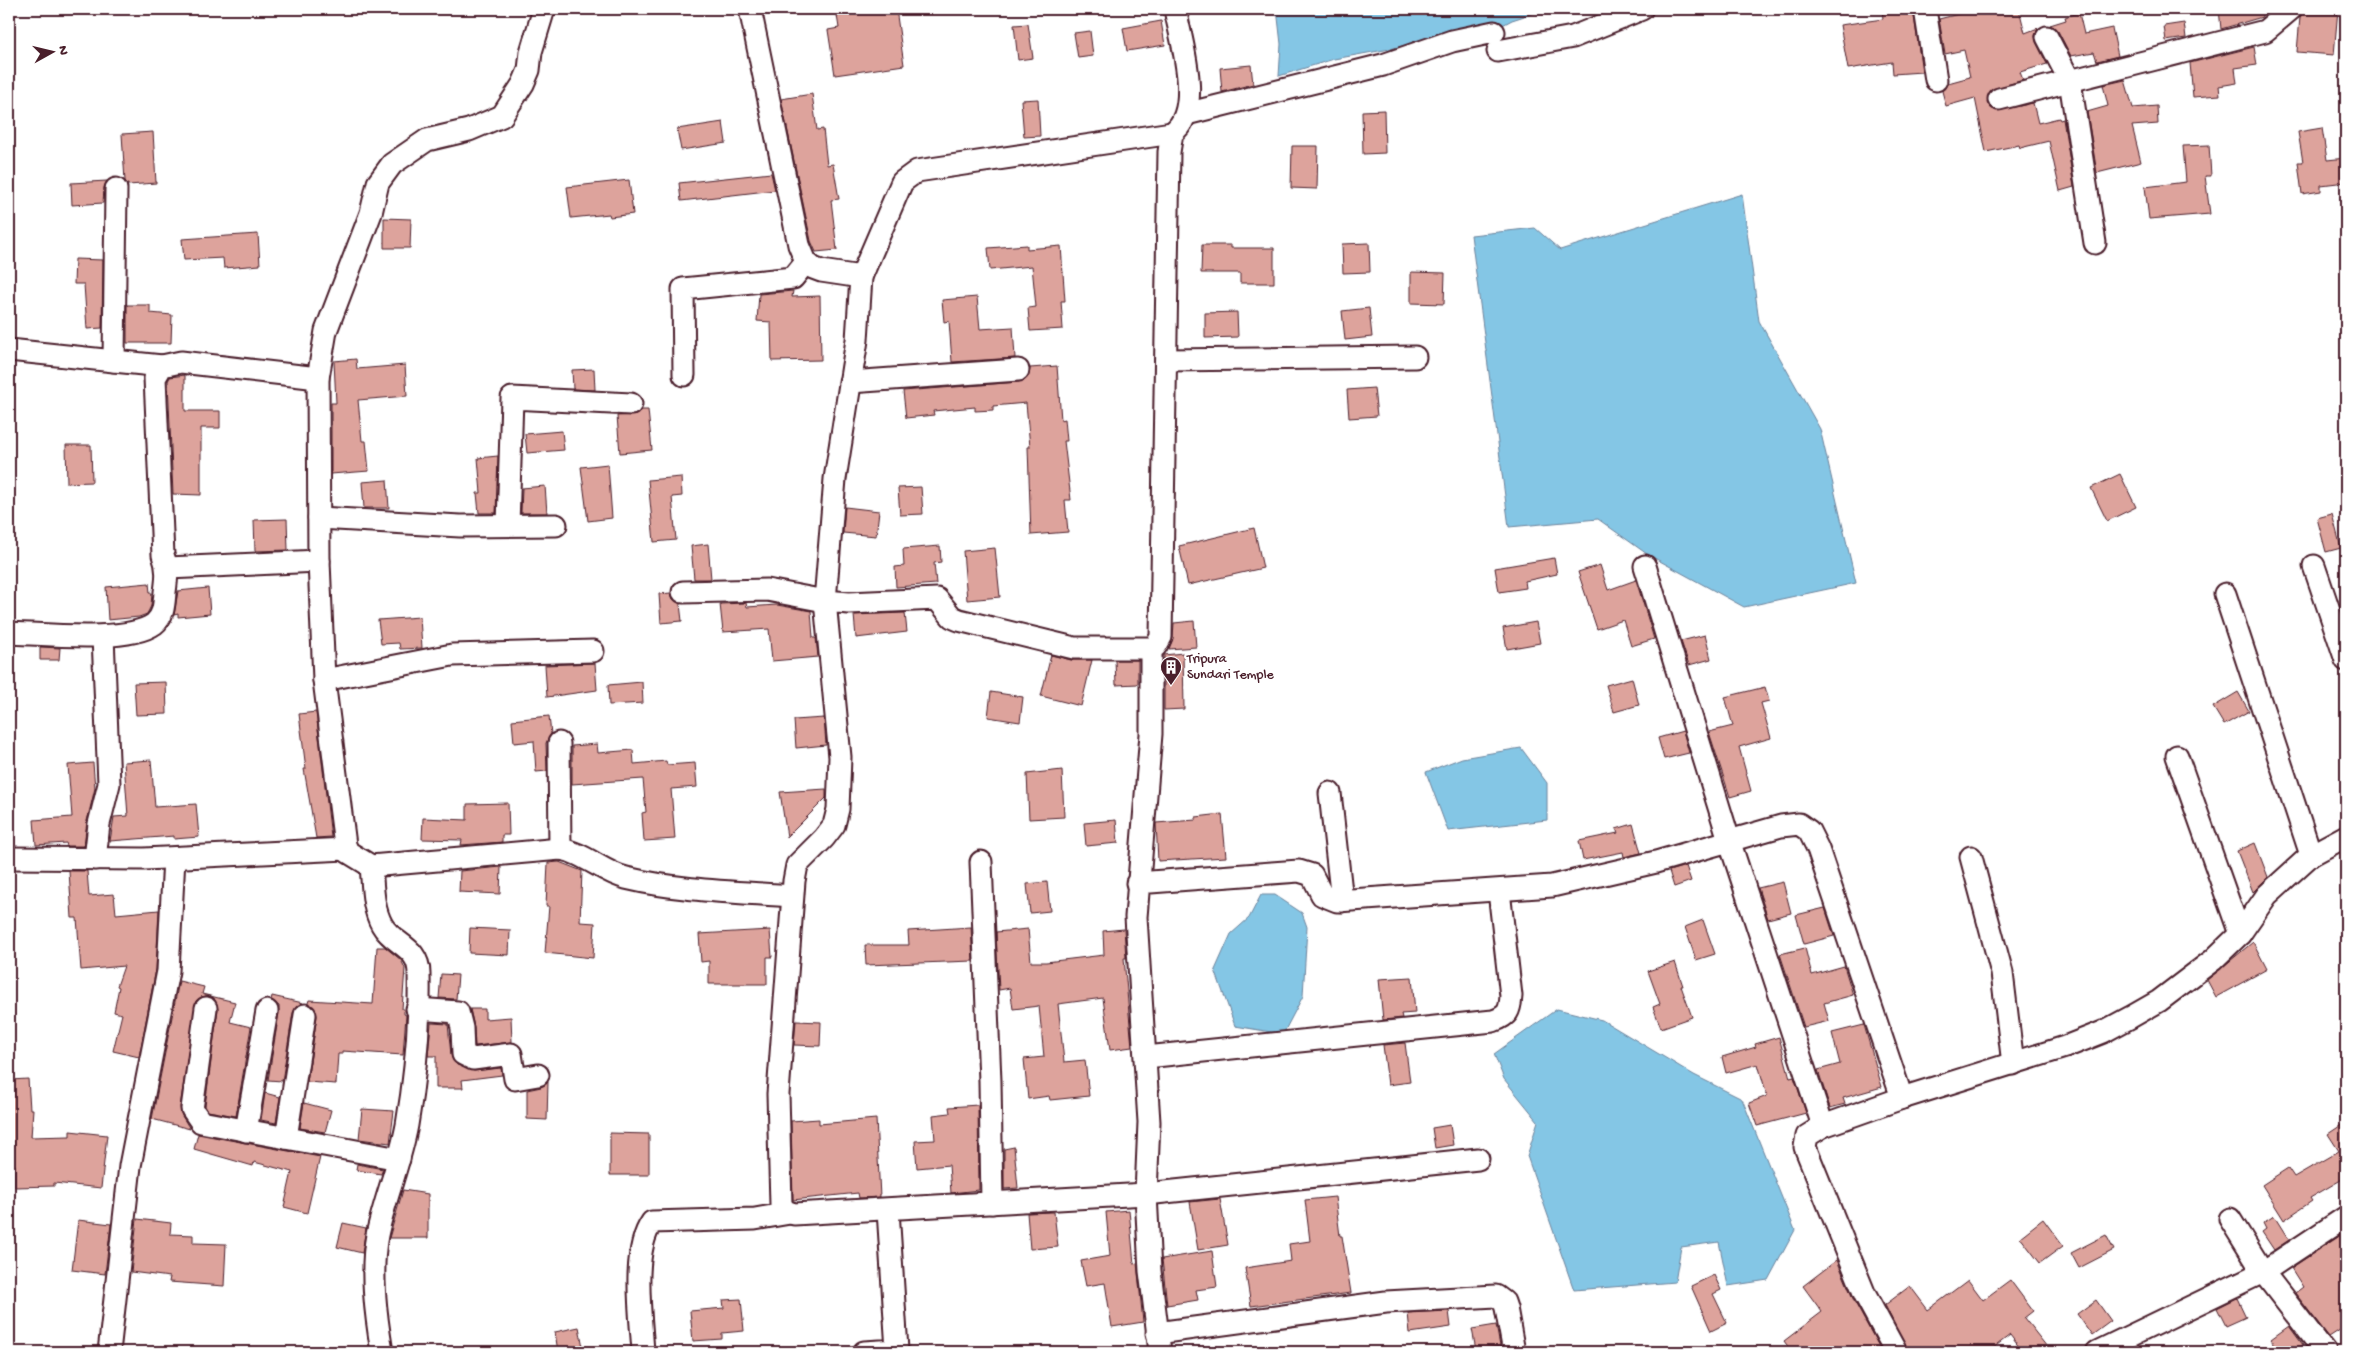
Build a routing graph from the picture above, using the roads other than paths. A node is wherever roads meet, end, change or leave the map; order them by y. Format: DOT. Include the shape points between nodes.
graph roads {
  1 [pos="544,9"];
  2 [pos="750,9"];
  3 [pos="1175,9"];
  4 [pos="1642,9"];
  5 [pos="1925,9"];
  6 [pos="2290,9"];
  7 [pos="2047,37"];
  8 [pos="1936,80"];
  9 [pos="2070,81"];
  10 [pos="1999,99"];
  11 [pos="1186,114"];
  12 [pos="1172,133"];
  13 [pos="116,189"];
  14 [pos="2095,243"];
  15 [pos="806,262"];
  16 [pos="860,277"];
  17 [pos="9,350"];
  18 [pos="1414,358"];
  19 [pos="1166,360"];
  20 [pos="114,361"];
  21 [pos="162,366"];
  22 [pos="1018,370"];
  23 [pos="684,375"];
  24 [pos="318,378"];
  25 [pos="850,382"];
  26 [pos="631,404"];
  27 [pos="318,518"];
  28 [pos="508,525"];
  29 [pos="556,525"];
  30 [pos="319,561"];
  31 [pos="1645,566"];
  32 [pos="2314,566"];
  33 [pos="168,568"];
  34 [pos="684,592"];
  35 [pos="2225,594"];
  36 [pos="826,601"];
  37 [pos="9,633"];
  38 [pos="103,636"];
  39 [pos="1151,648"];
  40 [pos="593,651"];
  41 [pos="2346,660"];
  42 [pos="324,680"];
  43 [pos="559,743"];
  44 [pos="2177,756"];
  45 [pos="1330,793"];
  46 [pos="2346,836"];
  47 [pos="1729,840"];
  48 [pos="346,849"];
  49 [pos="560,849"];
  50 [pos="2311,855"];
  51 [pos="1971,857"];
  52 [pos="9,858"];
  53 [pos="174,858"];
  54 [pos="95,859"];
  55 [pos="981,862"];
  56 [pos="372,866"];
  57 [pos="1137,884"];
  58 [pos="1499,891"];
  59 [pos="792,896"];
  60 [pos="1342,901"];
  61 [pos="2240,934"];
  62 [pos="206,1008"];
  63 [pos="417,1009"];
  64 [pos="267,1011"];
  65 [pos="305,1014"];
  66 [pos="1146,1058"];
  67 [pos="2013,1064"];
  68 [pos="538,1075"];
  69 [pos="1902,1098"];
  70 [pos="1824,1126"];
  71 [pos="246,1130"];
  72 [pos="286,1138"];
  73 [pos="1478,1159"];
  74 [pos="399,1160"];
  75 [pos="1146,1194"];
  76 [pos="992,1203"];
  77 [pos="888,1210"];
  78 [pos="790,1213"];
  79 [pos="2346,1217"];
  80 [pos="2230,1219"];
  81 [pos="2263,1272"];
  82 [pos="1159,1343"];
  83 [pos="898,1351"];
  84 [pos="109,1352"];
  85 [pos="382,1352"];
  86 [pos="643,1352"];
  87 [pos="864,1352"];
  88 [pos="1514,1352"];
  89 [pos="1896,1352"];
  90 [pos="2097,1352"];
  91 [pos="2325,1352"];
  1 -- 24 [label="street" via="529,70 502,116 469,130 427,140 392,164 378,183 371,213 326,331"];
  2 -- 15 [label="street" via="799,245"];
  3 -- 11 [label="street" via="1190,91"];
  4 -- 11 [label="street" via="1573,37 1452,41 1383,65"];
  5 -- 8 [label="street"];
  6 -- 9 [label="street" via="2265,31"];
  7 -- 9 [label="street"];
  9 -- 10 [label="street"];
  9 -- 14 [label="street"];
  11 -- 12 [label="street"];
  12 -- 16 [label="street" via="917,171 902,182"];
  12 -- 19 [label="street"];
  13 -- 20 [label="street"];
  15 -- 16 [label="street" via="821,272"];
  15 -- 23 [label="street" via="794,278 683,289"];
  16 -- 25 [label="street" via="857,340"];
  17 -- 20 [label="street"];
  18 -- 19 [label="street"];
  19 -- 39 [label="street" via="1161,636 1156,646"];
  20 -- 21 [label="street"];
  21 -- 24 [label="street" via="181,362"];
  21 -- 33 [label="street" via="155,378 163,555"];
  22 -- 25 [label="street"];
  24 -- 27 [label="street"];
  25 -- 36 [label="street" via="835,479"];
  26 -- 28 [label="street" via="512,398"];
  27 -- 28 [label="street" via="460,526"];
  27 -- 30 [label="street"];
  28 -- 29 [label="street"];
  30 -- 33 [label="street"];
  30 -- 42 [label="street"];
  31 -- 47 [label="street"];
  32 -- 41 [label="street"];
  33 -- 38 [label="street" via="163,612 155,623 142,630"];
  34 -- 36 [label="street" via="767,590"];
  35 -- 50 [label="street"];
  36 -- 39 [label="street" via="937,599 959,620 1032,639 1082,649"];
  36 -- 59 [label="street" via="840,757 838,809 829,831 798,865"];
  37 -- 38 [label="street"];
  38 -- 54 [label="street" via="109,784"];
  39 -- 57 [label="street" via="1152,734"];
  40 -- 42 [label="street" via="452,655"];
  42 -- 48 [label="street"];
  43 -- 49 [label="street"];
  44 -- 61 [label="street"];
  45 -- 60 [label="street"];
  46 -- 50 [label="street"];
  47 -- 58 [label="street" via="1630,869 1552,886"];
  47 -- 69 [label="street" via="1790,824 1804,826 1814,838"];
  47 -- 70 [label="street"];
  48 -- 53 [label="street"];
  48 -- 56 [label="street"];
  49 -- 56 [label="street"];
  49 -- 59 [label="street" via="579,854 617,876 640,881"];
  50 -- 61 [label="street" via="2267,895"];
  51 -- 67 [label="street" via="2002,973"];
  52 -- 54 [label="street"];
  53 -- 54 [label="street"];
  53 -- 84 [label="street" via="168,971 130,1166"];
  55 -- 76 [label="street"];
  56 -- 63 [label="street" via="380,921 390,935 413,952 418,963"];
  57 -- 60 [label="street" via="1299,871 1312,874 1326,898"];
  57 -- 66 [label="street" via="1136,940"];
  58 -- 60 [label="street"];
  58 -- 66 [label="street" via="1510,996 1510,1008 1503,1017 1493,1021"];
  59 -- 78 [label="street" via="778,1120 781,1205"];
  61 -- 67 [label="street" via="2213,960 2159,1001 2103,1032"];
  62 -- 71 [label="street" via="192,1109 201,1122"];
  63 -- 68 [label="street" via="458,1012 463,1054 473,1059 511,1054 515,1079"];
  63 -- 74 [label="street" via="412,1088"];
  64 -- 71 [label="street"];
  65 -- 72 [label="street"];
  66 -- 75 [label="street" via="1150,1143"];
  67 -- 69 [label="street"];
  69 -- 70 [label="street"];
  70 -- 89 [label="street" via="1806,1136 1804,1147 1865,1295"];
  71 -- 72 [label="street"];
  72 -- 74 [label="street"];
  73 -- 75 [label="street"];
  74 -- 85 [label="street" via="379,1225 376,1248 376,1308"];
  75 -- 76 [label="street"];
  75 -- 82 [label="street" via="1150,1271"];
  76 -- 77 [label="street"];
  77 -- 78 [label="street"];
  77 -- 83 [label="street"];
  78 -- 86 [label="street" via="755,1219 652,1222 644,1233 640,1273"];
  79 -- 81 [label="street"];
  80 -- 81 [label="street"];
  81 -- 90 [label="street"];
  81 -- 91 [label="street"];
  82 -- 88 [label="street" via="1386,1302 1496,1296 1506,1308"];
  83 -- 87 [label="street"];
}
